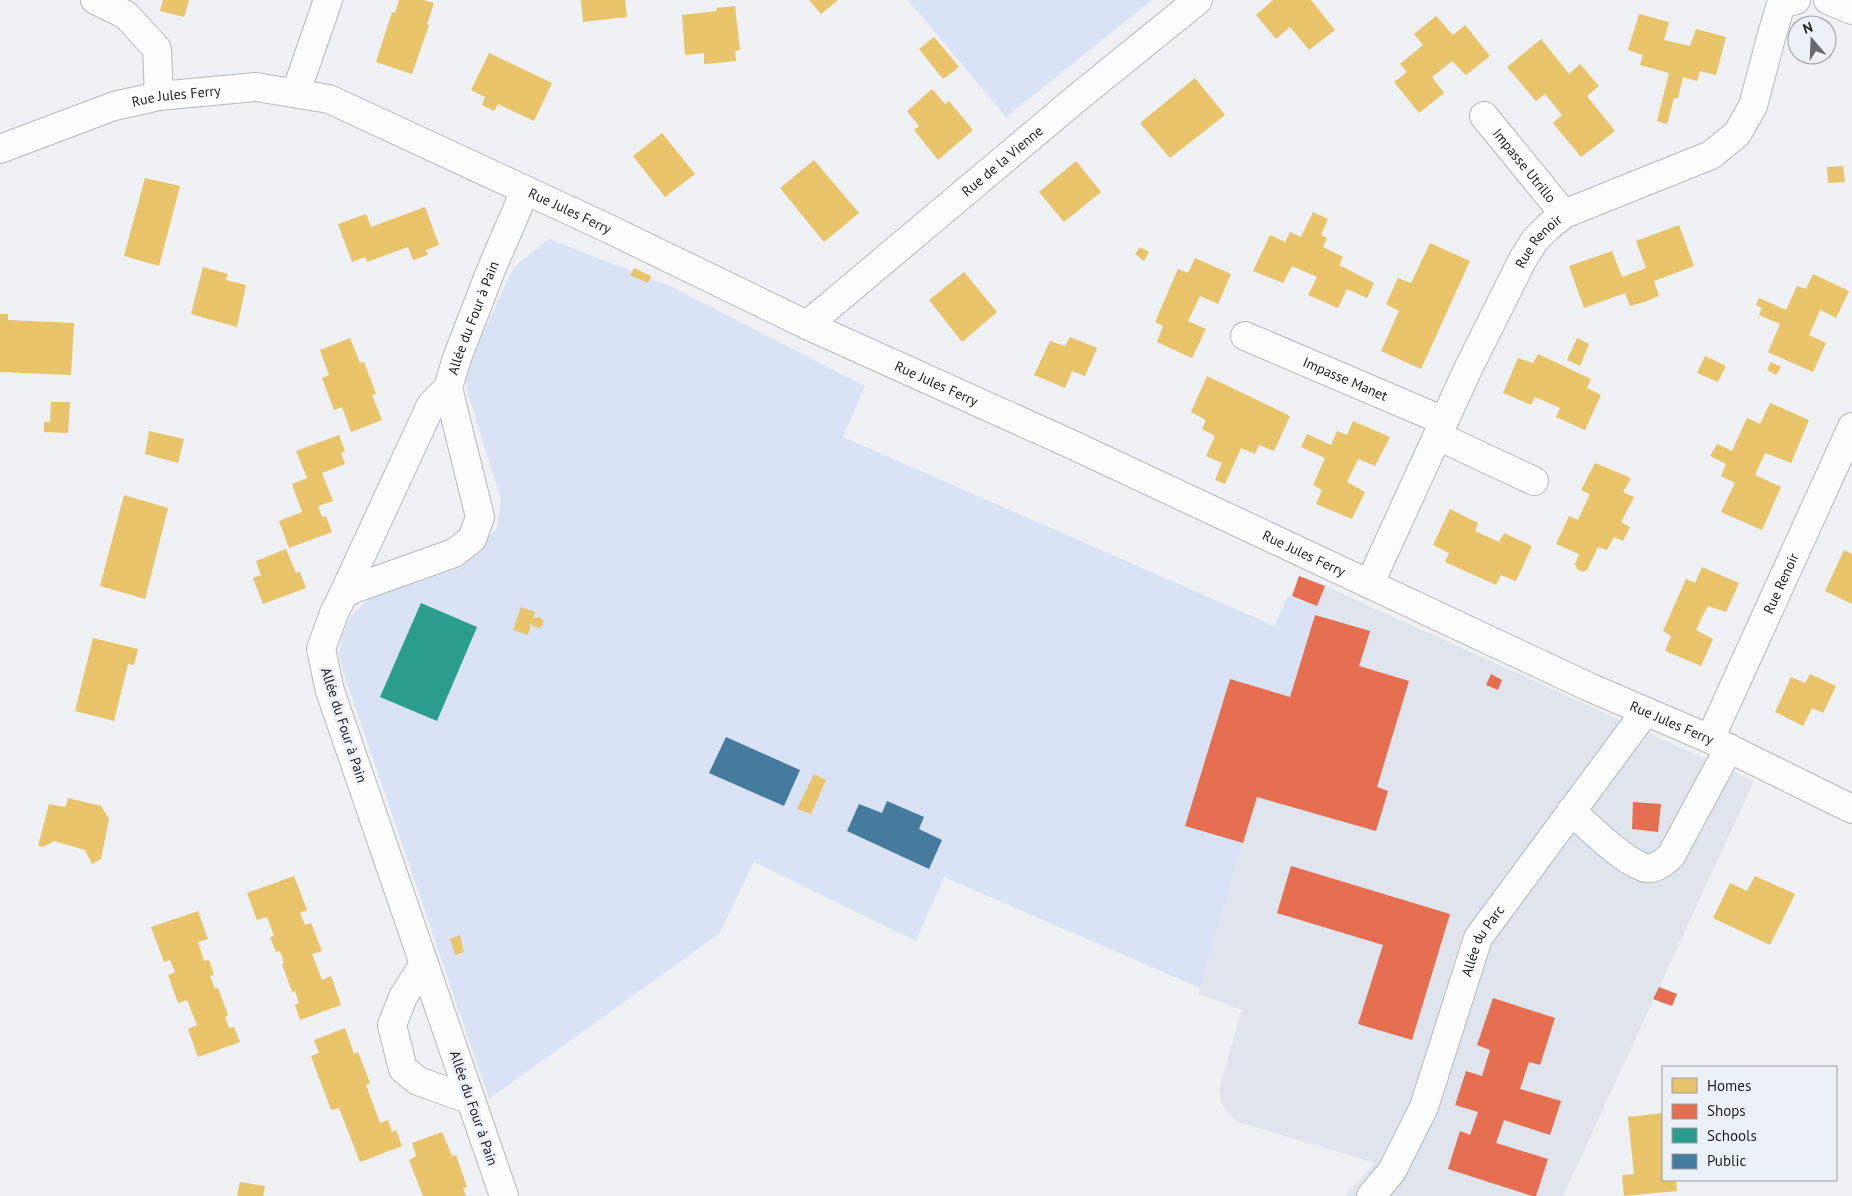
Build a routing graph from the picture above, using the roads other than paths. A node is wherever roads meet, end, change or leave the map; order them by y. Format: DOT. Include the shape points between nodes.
graph roads {
  1 [pos="95,0"];
  2 [pos="328,0"];
  3 [pos="1198,0"];
  4 [pos="1828,0"];
  5 [pos="1783,1"];
  6 [pos="1852,10"];
  7 [pos="296,92"];
  8 [pos="159,96"];
  9 [pos="1484,116"];
  10 [pos="0,150"];
  11 [pos="525,191"];
  12 [pos="1564,214"];
  13 [pos="807,325"];
  14 [pos="1245,336"];
  15 [pos="448,388"];
  16 [pos="1852,427"];
  17 [pos="1441,429"];
  18 [pos="1534,481"];
  19 [pos="1370,583"];
  20 [pos="343,595"];
  21 [pos="1645,712"];
  22 [pos="1719,744"];
  23 [pos="1852,809"];
  24 [pos="1571,811"];
  25 [pos="424,964"];
  26 [pos="471,1100"];
  27 [pos="504,1196"];
  28 [pos="1371,1196"];
  1 -- 8 [label="street" via="126,15 157,49"];
  2 -- 7 [label="street"];
  3 -- 13 [label="street, Rue de la Vienne"];
  4 -- 6 [label="street"];
  5 -- 12 [label="street, Rue Renoir" via="1754,106 1736,134 1711,155"];
  7 -- 8 [label="street, Rue Jules Ferry" via="256,87"];
  7 -- 11 [label="street, Rue Jules Ferry" via="329,98"];
  8 -- 10 [label="street, Rue Jules Ferry" via="114,106"];
  9 -- 12 [label="street, Impasse Utrillo"];
  11 -- 13 [label="street, Rue Jules Ferry"];
  11 -- 15 [label="street, Allée du Four à Pain" via="484,287"];
  12 -- 17 [label="street, Rue Renoir" via="1535,240 1523,259"];
  13 -- 19 [label="street, Rue Jules Ferry"];
  14 -- 17 [label="street, Impasse Manet"];
  15 -- 20 [label="street" via="431,405"];
  15 -- 20 [label="street, Allée du Four à Pain" via="480,517 472,539 454,554"];
  16 -- 22 [label="street, Rue Renoir"];
  17 -- 18 [label="street, Impasse Manet"];
  17 -- 19 [label="street, Rue Renoir"];
  19 -- 21 [label="street, Rue Jules Ferry"];
  20 -- 25 [label="street, Allée du Four à Pain" via="321,649 330,691"];
  21 -- 22 [label="street, Rue Jules Ferry"];
  21 -- 24 [label="street, Allée du Parc"];
  22 -- 23 [label="street, Rue Jules Ferry"];
  22 -- 24 [label="street, Rue Renoir" via="1671,856 1659,866 1644,868 1619,853"];
  24 -- 28 [label="street, Allée du Parc" via="1478,938 1424,1107 1392,1171"];
  25 -- 26 [label="street, Allée du Four à Pain"];
  25 -- 26 [label="street" via="403,997 392,1026 400,1062 403,1069 418,1081"];
  26 -- 27 [label="street, Allée du Four à Pain"];
}
